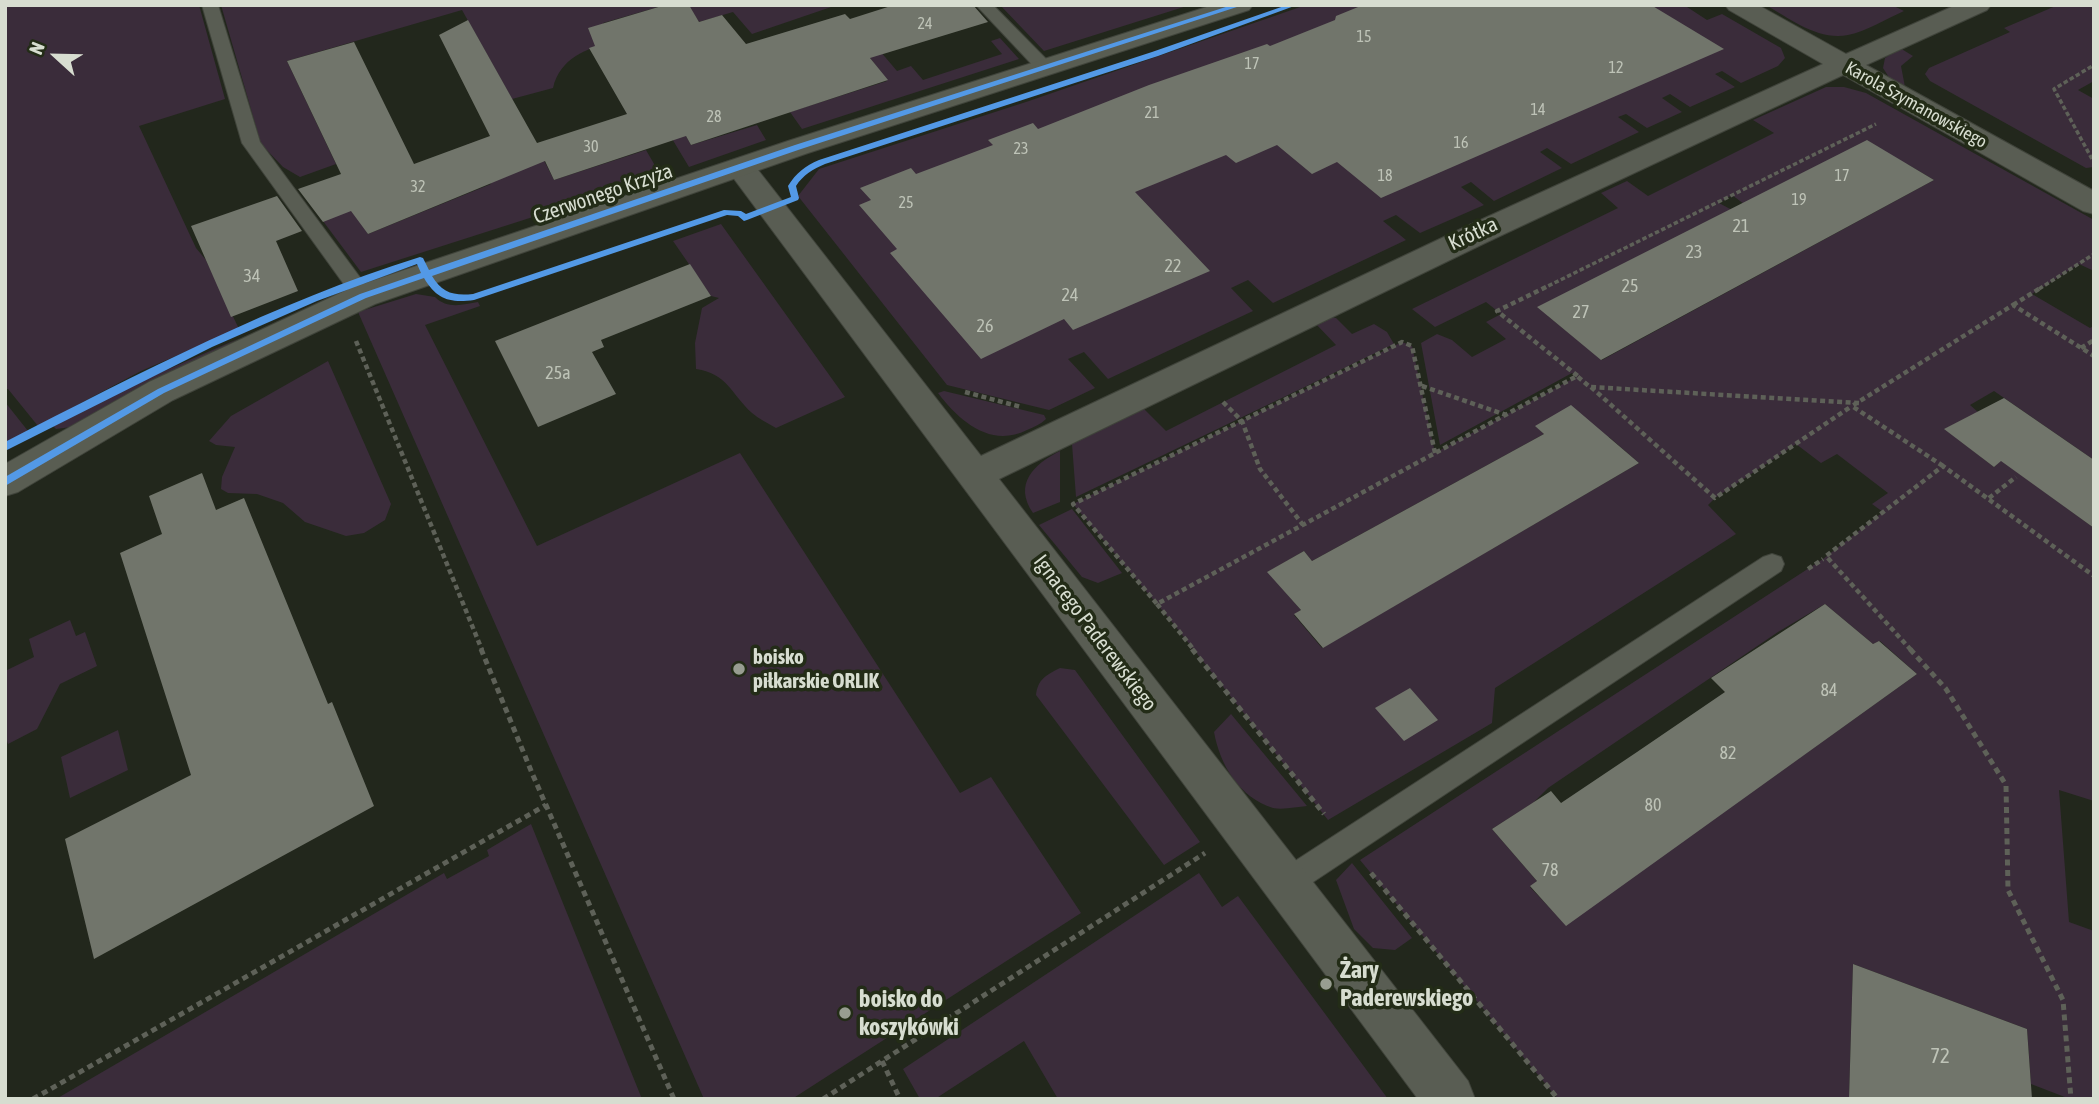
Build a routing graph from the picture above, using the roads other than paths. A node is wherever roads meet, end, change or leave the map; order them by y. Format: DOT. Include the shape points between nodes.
graph roads {
  1 [pos="210,5"];
  2 [pos="984,5"];
  3 [pos="1240,5"];
  4 [pos="1738,5"];
  5 [pos="1978,5"];
  6 [pos="1842,64"];
  7 [pos="1045,68"];
  8 [pos="740,167"];
  9 [pos="2094,204"];
  10 [pos="349,303"];
  11 [pos="974,475"];
  12 [pos="5,482"];
  13 [pos="1772,564"];
  14 [pos="1285,884"];
  15 [pos="1450,1099"];
  1 -- 10 [label="lane" via="251,143"];
  2 -- 7 [label="lane"];
  3 -- 7 [label="street, Czerwonego Krzyża"];
  4 -- 6 [label="street, Karola Szymanowskiego"];
  5 -- 6 [label="street, Krótka"];
  6 -- 9 [label="street, Karola Szymanowskiego"];
  6 -- 11 [label="street, Krótka" via="1463,238"];
  7 -- 8 [label="street, Czerwonego Krzyża"];
  8 -- 10 [label="street, Czerwonego Krzyża"];
  8 -- 11 [label="street, Ignacego Paderewskiego"];
  10 -- 12 [label="street, Czerwonego Krzyża" via="161,391"];
  11 -- 14 [label="street, Ignacego Paderewskiego"];
  13 -- 14 [label="lane"];
  14 -- 15 [label="street, Ignacego Paderewskiego"];
}
